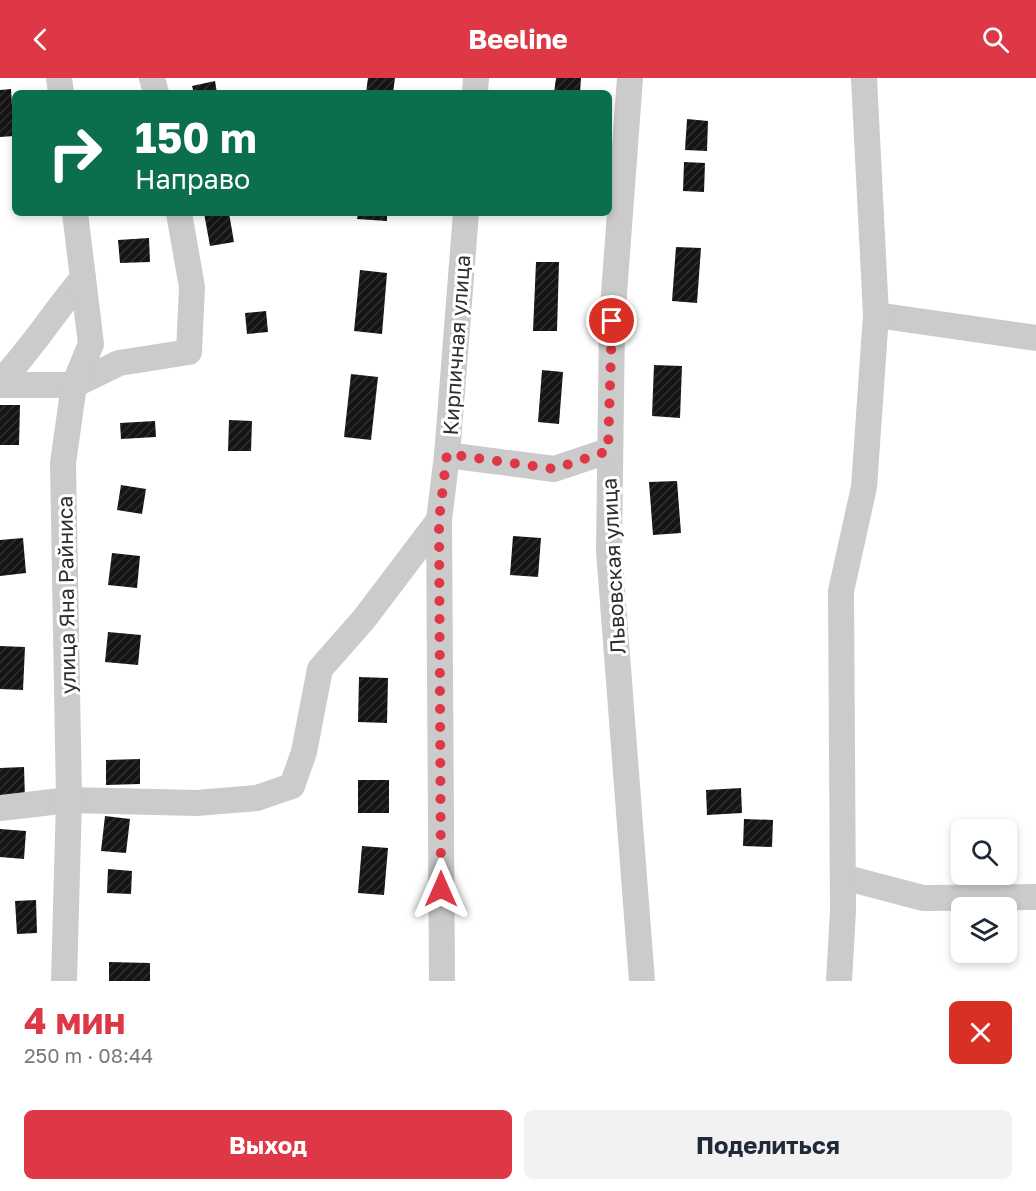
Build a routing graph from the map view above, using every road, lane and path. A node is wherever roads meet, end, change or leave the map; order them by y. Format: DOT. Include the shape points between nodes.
graph roads {
  1 [pos="630,78"];
  2 [pos="864,78"];
  3 [pos="75,216"];
  4 [pos="180,216"];
  5 [pos="466,216"];
  6 [pos="83,278"];
  7 [pos="876,315"];
  8 [pos="1036,338"];
  9 [pos="0,384"];
  10 [pos="74,385"];
  11 [pos="608,451"];
  12 [pos="447,454"];
  13 [pos="439,520"];
  14 [pos="69,800"];
  15 [pos="0,808"];
  16 [pos="843,877"];
  17 [pos="1036,897"];
  18 [pos="64,981"];
  19 [pos="442,981"];
  20 [pos="642,981"];
  21 [pos="839,981"];
  1 -- 11 [label="street, Львовская улица" via="612,321"];
  2 -- 7 [label="street"];
  3 -- 6 [label="street, улица Яна Райниса"];
  4 -- 10 [label="street" via="192,287 189,352 119,363"];
  5 -- 12 [label="street, Кирпичная улица"];
  6 -- 9 [label="street"];
  6 -- 10 [label="street, улица Яна Райниса" via="91,344"];
  7 -- 8 [label="street"];
  7 -- 16 [label="street" via="864,487 841,591"];
  9 -- 10 [label="street"];
  10 -- 14 [label="street, улица Яна Райниса" via="63,462"];
  11 -- 12 [label="street" via="554,469"];
  11 -- 20 [label="street, Львовская улица" via="609,551"];
  12 -- 13 [label="street, Кирпичная улица"];
  13 -- 14 [label="street" via="364,619 320,669 304,752 292,786 257,798 196,803"];
  13 -- 19 [label="street, Кирпичная улица"];
  14 -- 15 [label="street"];
  14 -- 18 [label="street, улица Яна Райниса"];
  16 -- 17 [label="street" via="923,898"];
  16 -- 21 [label="street"];
}
